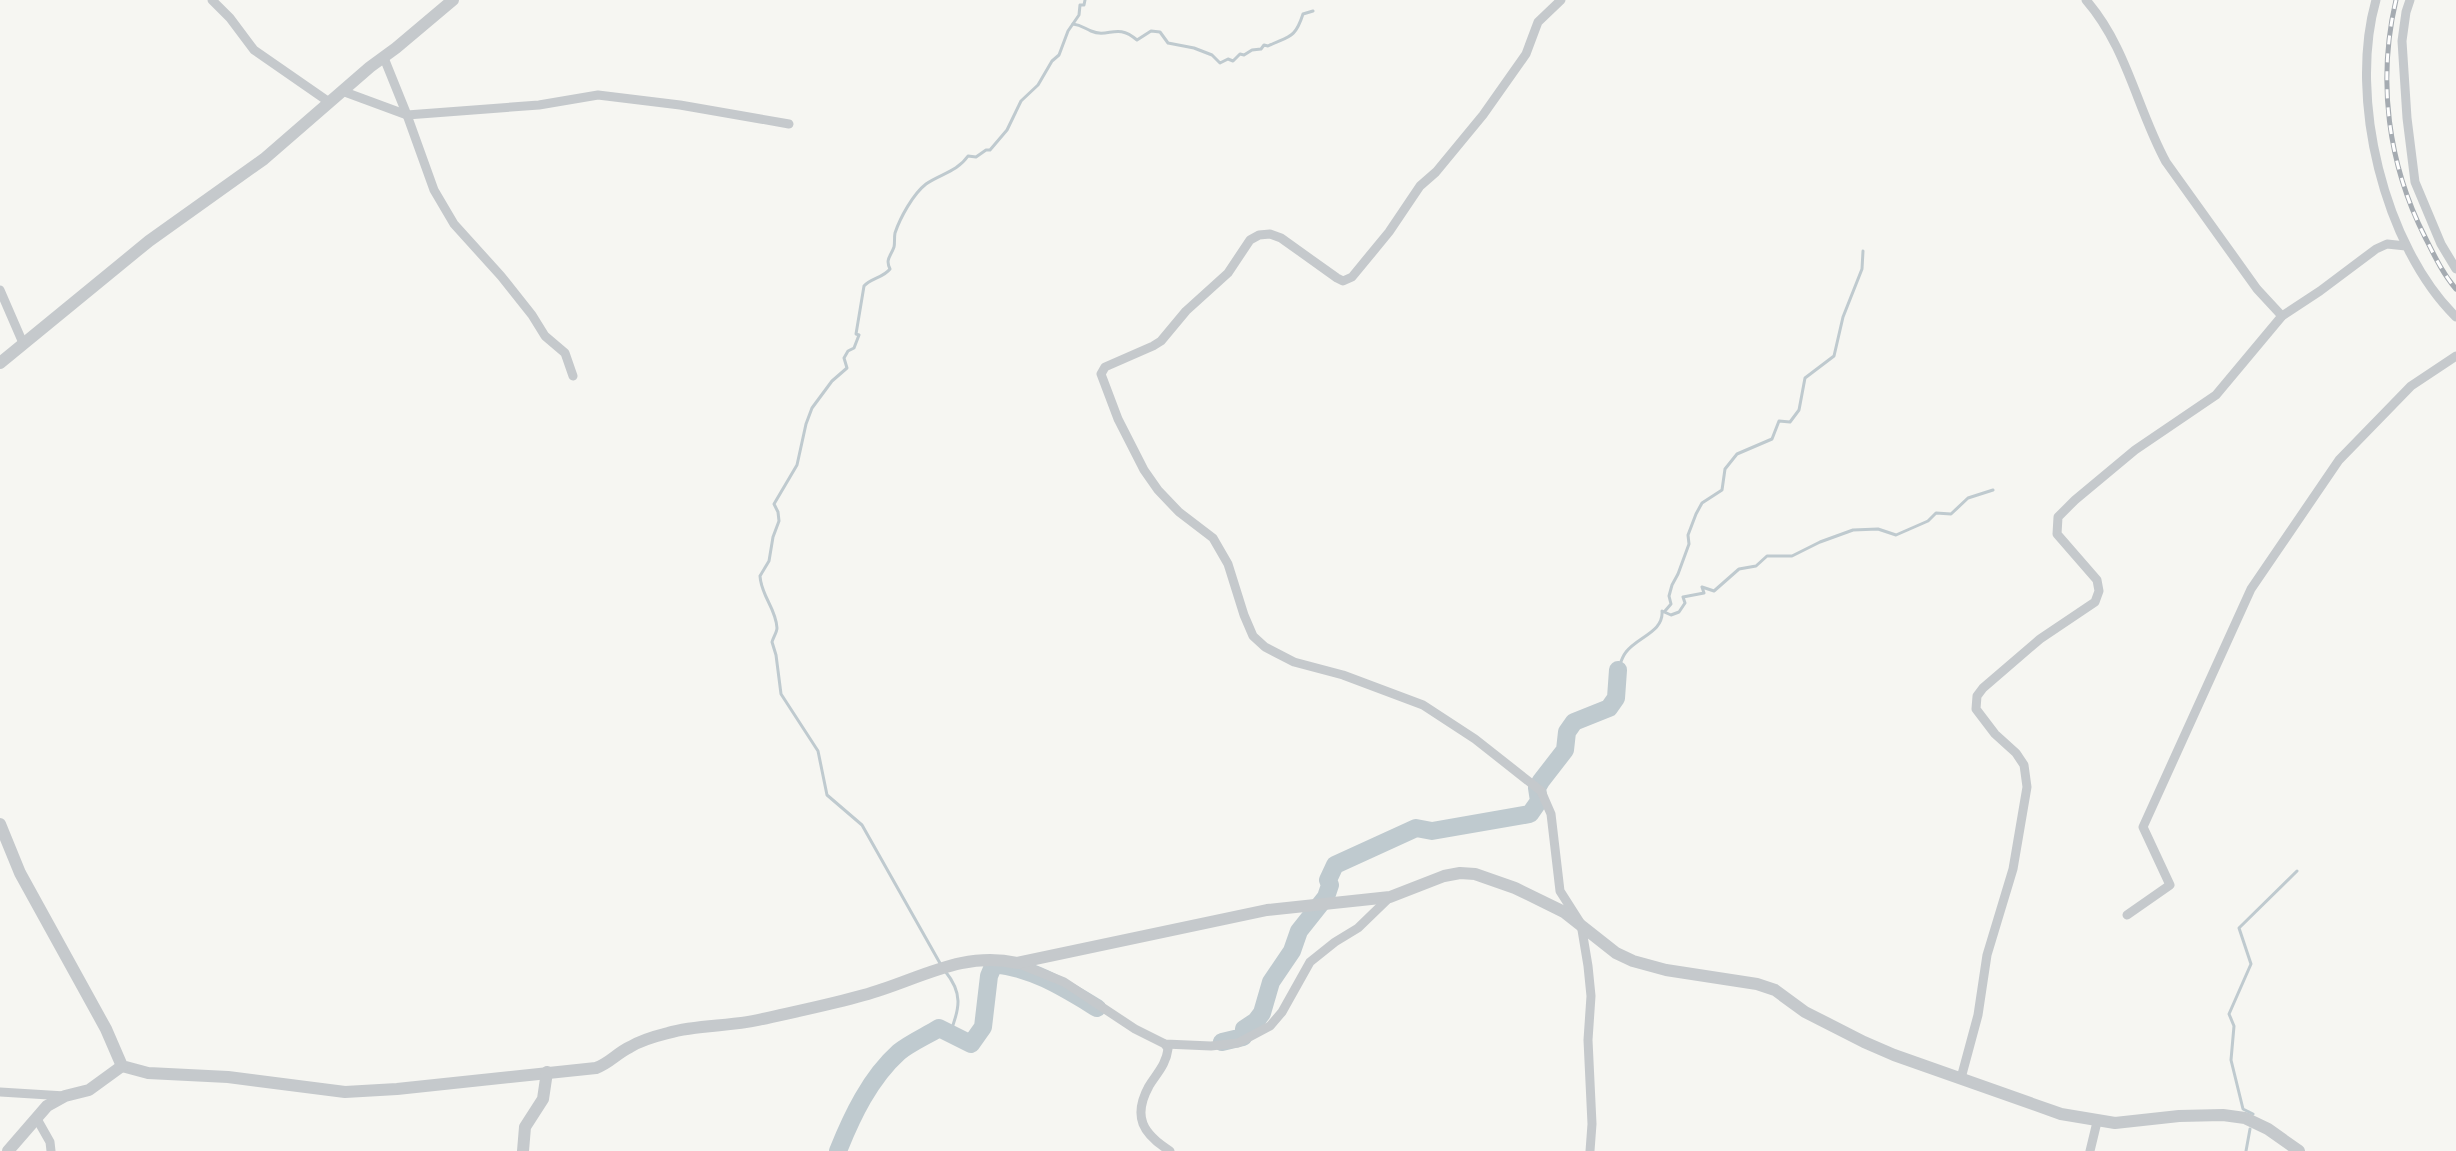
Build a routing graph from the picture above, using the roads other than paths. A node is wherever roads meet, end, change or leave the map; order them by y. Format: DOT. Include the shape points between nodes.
graph roads {
  1 [pos="212,0"];
  2 [pos="453,0"];
  3 [pos="1561,0"];
  4 [pos="2086,0"];
  5 [pos="2376,0"];
  6 [pos="2405,0"];
  7 [pos="2410,0"];
  8 [pos="2406,12"];
  9 [pos="384,58"];
  10 [pos="342,91"];
  11 [pos="328,102"];
  12 [pos="407,115"];
  13 [pos="789,124"];
  14 [pos="2406,246"];
  15 [pos="2456,269"];
  16 [pos="0,290"];
  17 [pos="2282,316"];
  18 [pos="2456,317"];
  19 [pos="23,343"];
  20 [pos="2456,356"];
  21 [pos="0,363"];
  22 [pos="573,376"];
  23 [pos="0,824"];
  24 [pos="1390,897"];
  25 [pos="2127,915"];
  26 [pos="1581,924"];
  27 [pos="1017,963"];
  28 [pos="1165,1044"];
  29 [pos="122,1066"];
  30 [pos="547,1072"];
  31 [pos="1961,1078"];
  32 [pos="0,1092"];
  33 [pos="65,1096"];
  34 [pos="38,1119"];
  35 [pos="2097,1122"];
  36 [pos="8,1151"];
  37 [pos="51,1151"];
  38 [pos="523,1151"];
  39 [pos="1170,1151"];
  40 [pos="1590,1151"];
  41 [pos="2090,1151"];
  42 [pos="2299,1151"];
  1 -- 11 [label="street" via="254,50"];
  2 -- 9 [label="street"];
  3 -- 26 [label="street" via="1538,22 1526,54 1483,115 1437,172 1420,186 1352,277 1343,281 1281,238 1260,235 1250,240 1228,273 1185,311 1161,340 1105,367 1101,374 1144,470 1179,512 1213,538 1228,564 1253,636 1279,656 1360,680 1423,705 1541,791 1551,814 1560,891"];
  4 -- 17 [label="street" via="2119,48 2166,162 2257,289"];
  5 -- 14 [label="street" via="2368,49 2367,102 2379,171"];
  6 -- 8 [label="street"];
  7 -- 8 [label="street"];
  8 -- 15 [label="street" via="2402,41 2415,182"];
  9 -- 10 [label="street"];
  9 -- 12 [label="street"];
  10 -- 11 [label="street"];
  10 -- 12 [label="street"];
  11 -- 19 [label="street" via="264,159 149,241"];
  12 -- 13 [label="street" via="539,105 598,95"];
  12 -- 22 [label="street" via="434,190 453,224 501,276 545,336 565,353"];
  14 -- 17 [label="street" via="2387,244 2376,249"];
  14 -- 18 [label="street"];
  16 -- 19 [label="street"];
  17 -- 31 [label="street" via="2216,395 2134,450 2062,510 2057,534 2097,580 2095,602 2040,639 1977,696 1976,710 1983,721 2024,765 2027,787 2013,869 1987,955 1978,1015"];
  19 -- 21 [label="street"];
  20 -- 25 [label="street" via="2411,386 2339,460 2251,589 2143,827 2170,885"];
  23 -- 29 [label="street" via="20,873 106,1029"];
  24 -- 26 [label="street" via="1444,876 1475,874 1515,888"];
  24 -- 27 [label="street" via="1267,910"];
  24 -- 28 [label="street" via="1358,928 1310,962 1270,1026 1238,1043"];
  26 -- 31 [label="street" via="1616,953 1633,961 1775,990 1805,1012 1864,1042"];
  26 -- 40 [label="street" via="1591,996"];
  27 -- 28 [label="street" via="1064,982"];
  27 -- 30 [label="street" via="978,959 953,964 855,997 746,1023 695,1026 667,1033 632,1045 608,1064 596,1068"];
  28 -- 39 [label="street" via="1168,1049 1164,1063 1140,1110 1147,1133"];
  29 -- 30 [label="street" via="148,1073 228,1077 345,1092"];
  29 -- 33 [label="street" via="89,1090"];
  30 -- 38 [label="street" via="543,1099 525,1127"];
  31 -- 35 [label="street" via="2061,1114"];
  32 -- 33 [label="street"];
  33 -- 34 [label="street" via="47,1106"];
  34 -- 36 [label="street"];
  34 -- 37 [label="street"];
  35 -- 41 [label="street"];
  35 -- 42 [label="street" via="2115,1124 2179,1116 2245,1118"];
}
